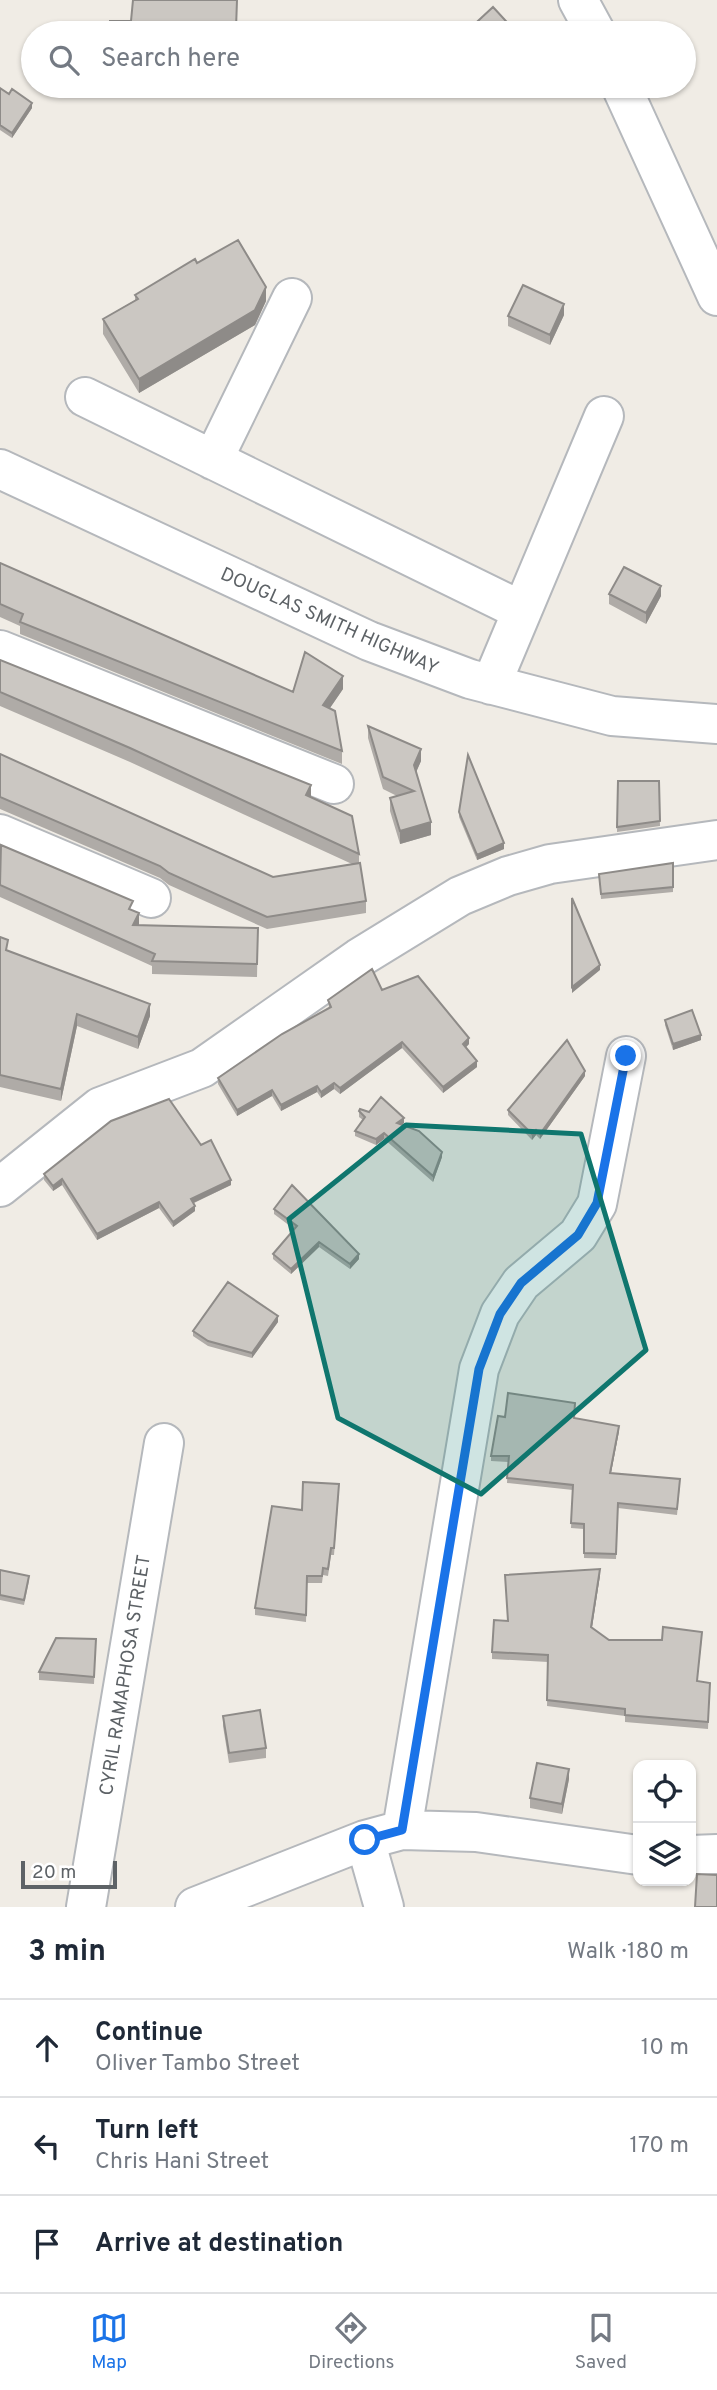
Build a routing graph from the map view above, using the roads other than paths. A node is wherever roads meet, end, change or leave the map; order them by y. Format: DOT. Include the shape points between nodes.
graph roads {
  1 [pos="578,0"];
  2 [pos="589,21"];
  3 [pos="626,98"];
  4 [pos="717,296"];
  5 [pos="292,298"];
  6 [pos="85,397"];
  7 [pos="604,416"];
  8 [pos="213,460"];
  9 [pos="0,469"];
  10 [pos="522,611"];
  11 [pos="0,650"];
  12 [pos="491,685"];
  13 [pos="717,724"];
  14 [pos="334,784"];
  15 [pos="0,834"];
  16 [pos="717,840"];
  17 [pos="151,898"];
  18 [pos="626,1056"];
  19 [pos="0,1187"];
  20 [pos="164,1443"];
  21 [pos="402,1830"];
  22 [pos="365,1840"];
  23 [pos="633,1854"];
  24 [pos="717,1854"];
  25 [pos="696,1856"];
  26 [pos="86,1907"];
  27 [pos="195,1907"];
  28 [pos="383,1907"];
  1 -- 2 [label="street"];
  3 -- 4 [label="street"];
  5 -- 8 [label="street"];
  6 -- 8 [label="street"];
  7 -- 10 [label="street"];
  8 -- 10 [label="street"];
  9 -- 12 [label="street, DOUGLAS SMITH HIGHWAY" via="369,641"];
  10 -- 12 [label="street"];
  11 -- 14 [label="street"];
  12 -- 13 [label="street, DOUGLAS SMITH HIGHWAY" via="612,716"];
  15 -- 17 [label="street"];
  16 -- 19 [label="street" via="550,864 460,896 348,966 202,1068 100,1107"];
  18 -- 21 [label="street" via="597,1203 578,1235 521,1283 500,1314 479,1369"];
  20 -- 26 [label="street, CYRIL RAMAPHOSA STREET"];
  21 -- 22 [label="street"];
  21 -- 23 [label="street" via="476,1832"];
  22 -- 27 [label="street"];
  22 -- 28 [label="street"];
  24 -- 25 [label="street"];
}
